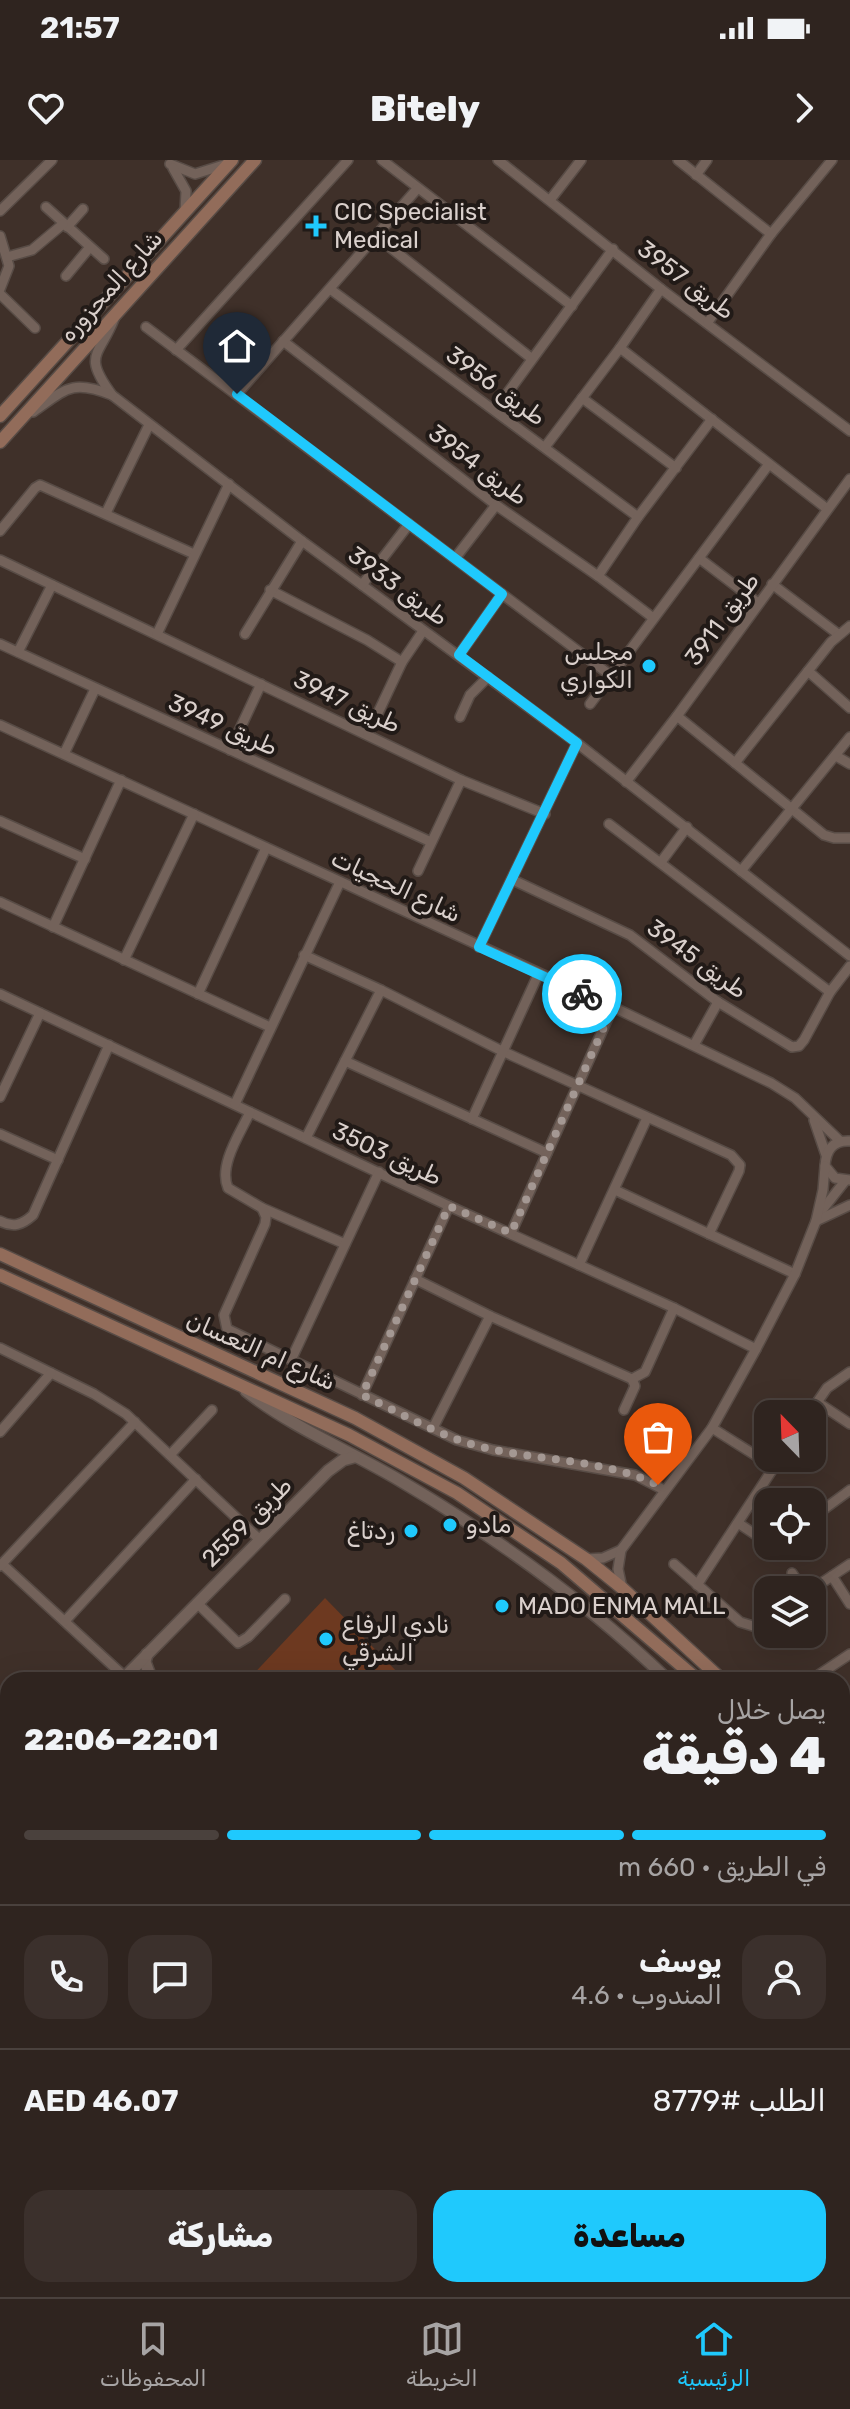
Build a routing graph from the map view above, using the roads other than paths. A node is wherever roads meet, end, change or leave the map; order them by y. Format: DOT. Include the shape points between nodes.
graph roads {
  1 [pos="52,160"];
  2 [pos="255,160"];
  3 [pos="348,160"];
  4 [pos="382,160"];
  5 [pos="498,160"];
  6 [pos="581,160"];
  7 [pos="678,160"];
  8 [pos="707,160"];
  9 [pos="832,160"];
  10 [pos="168,162"];
  11 [pos="230,162"];
  12 [pos="696,175"];
  13 [pos="417,189"];
  14 [pos="550,200"];
  15 [pos="46,207"];
  16 [pos="83,209"];
  17 [pos="0,211"];
  18 [pos="185,212"];
  19 [pos="65,225"];
  20 [pos="771,234"];
  21 [pos="0,236"];
  22 [pos="377,237"];
  23 [pos="90,247"];
  24 [pos="613,249"];
  25 [pos="7,257"];
  26 [pos="104,259"];
  27 [pos="66,276"];
  28 [pos="330,289"];
  29 [pos="661,289"];
  30 [pos="0,292"];
  31 [pos="572,306"];
  32 [pos="118,310"];
  33 [pos="708,322"];
  34 [pos="146,327"];
  35 [pos="35,328"];
  36 [pos="283,341"];
  37 [pos="620,348"];
  38 [pos="176,350"];
  39 [pos="531,358"];
  40 [pos="237,394"];
  41 [pos="112,395"];
  42 [pos="582,398"];
  43 [pos="495,410"];
  44 [pos="0,416"];
  45 [pos="712,419"];
  46 [pos="18,421"];
  47 [pos="149,425"];
  48 [pos="850,431"];
  49 [pos="0,442"];
  50 [pos="545,447"];
  51 [pos="769,464"];
  52 [pos="676,468"];
  53 [pos="850,479"];
  54 [pos="229,484"];
  55 [pos="496,505"];
  56 [pos="826,508"];
  57 [pos="106,513"];
  58 [pos="638,517"];
  59 [pos="409,524"];
  60 [pos="0,531"];
  61 [pos="302,541"];
  62 [pos="194,554"];
  63 [pos="456,557"];
  64 [pos="699,558"];
  65 [pos="0,560"];
  66 [pos="598,576"];
  67 [pos="772,584"];
  68 [pos="52,585"];
  69 [pos="362,585"];
  70 [pos="270,590"];
  71 [pos="502,594"];
  72 [pos="758,603"];
  73 [pos="652,617"];
  74 [pos="850,626"];
  75 [pos="423,631"];
  76 [pos="157,634"];
  77 [pos="245,634"];
  78 [pos="838,634"];
  79 [pos="0,644"];
  80 [pos="18,652"];
  81 [pos="459,655"];
  82 [pos="402,662"];
  83 [pos="808,671"];
  84 [pos="610,675"];
  85 [pos="488,677"];
  86 [pos="261,684"];
  87 [pos="95,689"];
  88 [pos="590,704"];
  89 [pos="850,708"];
  90 [pos="677,716"];
  91 [pos="460,717"];
  92 [pos="0,725"];
  93 [pos="368,734"];
  94 [pos="850,737"];
  95 [pos="577,743"];
  96 [pos="230,750"];
  97 [pos="64,754"];
  98 [pos="836,756"];
  99 [pos="735,763"];
  100 [pos="850,764"];
  101 [pos="121,780"];
  102 [pos="461,780"];
  103 [pos="626,782"];
  104 [pos="790,808"];
  105 [pos="194,814"];
  106 [pos="545,814"];
  107 [pos="0,821"];
  108 [pos="609,824"];
  109 [pos="687,827"];
  110 [pos="850,838"];
  111 [pos="431,842"];
  112 [pos="266,848"];
  113 [pos="85,859"];
  114 [pos="661,862"];
  115 [pos="418,871"];
  116 [pos="741,871"];
  117 [pos="513,880"];
  118 [pos="340,882"];
  119 [pos="0,902"];
  120 [pos="53,927"];
  121 [pos="850,941"];
  122 [pos="479,947"];
  123 [pos="846,953"];
  124 [pos="304,955"];
  125 [pos="124,960"];
  126 [pos="850,966"];
  127 [pos="538,975"];
  128 [pos="381,990"];
  129 [pos="830,992"];
  130 [pos="0,994"];
  131 [pos="198,994"];
  132 [pos="718,1002"];
  133 [pos="613,1007"];
  134 [pos="40,1013"];
  135 [pos="270,1027"];
  136 [pos="109,1045"];
  137 [pos="694,1045"];
  138 [pos="502,1051"];
  139 [pos="345,1061"];
  140 [pos="579,1086"];
  141 [pos="0,1097"];
  142 [pos="235,1104"];
  143 [pos="250,1112"];
  144 [pos="811,1114"];
  145 [pos="647,1118"];
  146 [pos="472,1119"];
  147 [pos="0,1134"];
  148 [pos="306,1138"];
  149 [pos="845,1141"];
  150 [pos="547,1153"];
  151 [pos="58,1160"];
  152 [pos="825,1160"];
  153 [pos="379,1172"];
  154 [pos="847,1181"];
  155 [pos="615,1190"];
  156 [pos="850,1205"];
  157 [pos="449,1206"];
  158 [pos="262,1208"];
  159 [pos="817,1218"];
  160 [pos="0,1221"];
  161 [pos="511,1233"];
  162 [pos="709,1234"];
  163 [pos="345,1244"];
  164 [pos="0,1254"];
  165 [pos="579,1265"];
  166 [pos="795,1274"];
  167 [pos="0,1275"];
  168 [pos="415,1279"];
  169 [pos="674,1308"];
  170 [pos="490,1316"];
  171 [pos="0,1348"];
  172 [pos="756,1349"];
  173 [pos="291,1360"];
  174 [pos="850,1372"];
  175 [pos="51,1373"];
  176 [pos="632,1379"];
  177 [pos="236,1383"];
  178 [pos="362,1395"];
  179 [pos="819,1400"];
  180 [pos="826,1408"];
  181 [pos="212,1410"];
  182 [pos="624,1410"];
  183 [pos="135,1422"];
  184 [pos="850,1424"];
  185 [pos="433,1428"];
  186 [pos="712,1428"];
  187 [pos="0,1432"];
  188 [pos="321,1439"];
  189 [pos="754,1450"];
  190 [pos="170,1455"];
  191 [pos="354,1457"];
  192 [pos="328,1471"];
  193 [pos="771,1472"];
  194 [pos="196,1479"];
  195 [pos="664,1490"];
  196 [pos="850,1490"];
  197 [pos="826,1508"];
  198 [pos="738,1523"];
  199 [pos="754,1534"];
  200 [pos="259,1539"];
  201 [pos="621,1550"];
  202 [pos="586,1559"];
  203 [pos="3,1560"];
  204 [pos="674,1564"];
  205 [pos="850,1564"];
  206 [pos="792,1573"];
  207 [pos="794,1576"];
  208 [pos="832,1576"];
  209 [pos="826,1580"];
  210 [pos="697,1585"];
  211 [pos="622,1588"];
  212 [pos="285,1599"];
  213 [pos="197,1603"];
  214 [pos="850,1604"];
  215 [pos="65,1621"];
  216 [pos="754,1626"];
  217 [pos="147,1654"];
  218 [pos="850,1654"];
  219 [pos="128,1672"];
  220 [pos="130,1672"];
  221 [pos="147,1672"];
  222 [pos="659,1672"];
  223 [pos="689,1672"];
  224 [pos="713,1672"];
  225 [pos="829,1672"];
  1 -- 17 [label="street"];
  2 -- 32 [label="main road, شارع المحزوره"];
  3 -- 38 [label="street"];
  4 -- 13 [label="street"];
  5 -- 14 [label="street, طريق 3957"];
  6 -- 14 [label="street"];
  7 -- 12 [label="street"];
  8 -- 12 [label="street"];
  9 -- 20 [label="street"];
  10 -- 11 [label="street" via="195,174"];
  10 -- 18 [label="street" via="184,186"];
  11 -- 18 [label="main road, شارع المحزوره"];
  12 -- 20 [label="street"];
  13 -- 22 [label="street"];
  13 -- 31 [label="street"];
  14 -- 24 [label="street, طريق 3957"];
  15 -- 19 [label="street"];
  16 -- 19 [label="street"];
  18 -- 44 [label="main road, شارع المحزوره"];
  19 -- 23 [label="street"];
  19 -- 25 [label="street" via="32,250"];
  20 -- 33 [label="street"];
  21 -- 25 [label="street"];
  22 -- 28 [label="street"];
  22 -- 39 [label="street"];
  23 -- 26 [label="street"];
  23 -- 27 [label="street"];
  24 -- 29 [label="street, طريق 3957"];
  24 -- 31 [label="street"];
  25 -- 30 [label="street"];
  28 -- 36 [label="street"];
  28 -- 43 [label="street, طريق 3956"];
  29 -- 33 [label="street, طريق 3957"];
  29 -- 37 [label="street"];
  30 -- 35 [label="street"];
  31 -- 39 [label="street"];
  32 -- 41 [label="street, طريق 3933" via="95,359 99,378"];
  32 -- 46 [label="main road, شارع المحزوره"];
  33 -- 48 [label="street, طريق 3957"];
  34 -- 38 [label="street"];
  36 -- 40 [label="street"];
  36 -- 55 [label="street, طريق 3954"];
  37 -- 42 [label="street"];
  37 -- 45 [label="street"];
  38 -- 40 [label="street"];
  39 -- 43 [label="street"];
  40 -- 59 [label="street"];
  41 -- 46 [label="street, طريق 3933" via="91,387 66,388"];
  41 -- 47 [label="street, طريق 3933"];
  42 -- 50 [label="street"];
  42 -- 52 [label="street, طريق 3956"];
  43 -- 50 [label="street, طريق 3956"];
  45 -- 51 [label="street"];
  45 -- 52 [label="street"];
  46 -- 49 [label="main road, شارع المحزوره"];
  47 -- 54 [label="street, طريق 3933"];
  47 -- 57 [label="street"];
  50 -- 58 [label="street, طريق 3956"];
  51 -- 56 [label="street"];
  51 -- 64 [label="street"];
  52 -- 58 [label="street"];
  53 -- 56 [label="street, طريق 3911"];
  54 -- 61 [label="street, طريق 3933"];
  54 -- 62 [label="street"];
  55 -- 63 [label="street"];
  55 -- 66 [label="street, طريق 3954"];
  56 -- 67 [label="street, طريق 3911"];
  57 -- 60 [label="street" via="45,486 35,488"];
  57 -- 62 [label="street"];
  58 -- 66 [label="street"];
  59 -- 63 [label="street"];
  59 -- 69 [label="street"];
  61 -- 69 [label="street, طريق 3933"];
  61 -- 70 [label="street"];
  62 -- 76 [label="street"];
  63 -- 71 [label="street"];
  64 -- 72 [label="street"];
  64 -- 73 [label="street"];
  65 -- 68 [label="street, طريق 3947"];
  66 -- 73 [label="street, طريق 3954"];
  67 -- 72 [label="street, طريق 3911"];
  67 -- 78 [label="street"];
  68 -- 76 [label="street, طريق 3947"];
  68 -- 80 [label="street"];
  69 -- 75 [label="street, طريق 3933"];
  70 -- 77 [label="street"];
  70 -- 82 [label="street"];
  71 -- 81 [label="street"];
  71 -- 84 [label="street"];
  72 -- 90 [label="street, طريق 3911"];
  73 -- 84 [label="street"];
  74 -- 78 [label="street"];
  75 -- 81 [label="street, طريق 3933"];
  75 -- 82 [label="street"];
  76 -- 86 [label="street, طريق 3947"];
  78 -- 83 [label="street"];
  79 -- 80 [label="street, طريق 3949"];
  80 -- 87 [label="street, طريق 3949"];
  81 -- 85 [label="street, طريق 3933"];
  82 -- 93 [label="street"];
  83 -- 89 [label="street"];
  83 -- 99 [label="street"];
  84 -- 88 [label="street"];
  85 -- 91 [label="street" via="470,695"];
  85 -- 95 [label="street, طريق 3933"];
  86 -- 93 [label="street, طريق 3947"];
  86 -- 96 [label="street"];
  87 -- 96 [label="street, طريق 3949"];
  87 -- 97 [label="street"];
  90 -- 99 [label="street"];
  90 -- 103 [label="street, طريق 3911"];
  92 -- 97 [label="street, شارع الحجيات"];
  93 -- 102 [label="street, طريق 3947"];
  94 -- 98 [label="street"];
  95 -- 103 [label="street, طريق 3933"];
  95 -- 106 [label="street"];
  96 -- 111 [label="street, طريق 3949"];
  97 -- 101 [label="street, شارع الحجيات"];
  98 -- 100 [label="street"];
  98 -- 104 [label="street"];
  99 -- 104 [label="street"];
  101 -- 105 [label="street, شارع الحجيات"];
  101 -- 113 [label="street"];
  102 -- 106 [label="street, طريق 3947"];
  102 -- 111 [label="street"];
  103 -- 109 [label="street, طريق 3933"];
  104 -- 110 [label="street" via="824,835"];
  104 -- 116 [label="street"];
  105 -- 112 [label="street, شارع الحجيات"];
  105 -- 125 [label="street"];
  106 -- 117 [label="street"];
  107 -- 113 [label="street"];
  108 -- 114 [label="street"];
  109 -- 114 [label="street"];
  109 -- 116 [label="street, طريق 3933"];
  111 -- 115 [label="street"];
  112 -- 118 [label="street, شارع الحجيات"];
  112 -- 131 [label="street"];
  113 -- 120 [label="street"];
  114 -- 129 [label="street"];
  116 -- 123 [label="street, طريق 3933"];
  117 -- 122 [label="street"];
  117 -- 132 [label="street, طريق 3945" via="630,935"];
  118 -- 122 [label="street, شارع الحجيات"];
  118 -- 124 [label="street"];
  119 -- 120 [label="street"];
  120 -- 125 [label="street"];
  121 -- 123 [label="street"];
  122 -- 127 [label="street, شارع الحجيات"];
  124 -- 128 [label="street"];
  124 -- 135 [label="street"];
  125 -- 131 [label="street"];
  126 -- 129 [label="street, طريق 3945"];
  127 -- 133 [label="street, شارع الحجيات"];
  127 -- 138 [label="street"];
  128 -- 138 [label="street"];
  128 -- 139 [label="street"];
  129 -- 132 [label="street, طريق 3945" via="804,1040 792,1047"];
  130 -- 134 [label="street, طريق 3503"];
  131 -- 135 [label="street"];
  132 -- 137 [label="street"];
  133 -- 137 [label="street, شارع الحجيات"];
  133 -- 140 [label="street"];
  134 -- 136 [label="street, طريق 3503"];
  134 -- 141 [label="street"];
  135 -- 142 [label="street"];
  136 -- 142 [label="street, طريق 3503"];
  136 -- 151 [label="street"];
  137 -- 144 [label="street, شارع الحجيات" via="780,1087"];
  138 -- 140 [label="street"];
  138 -- 146 [label="street"];
  139 -- 146 [label="street"];
  139 -- 148 [label="street"];
  140 -- 145 [label="street"];
  140 -- 150 [label="street"];
  142 -- 143 [label="street, طريق 3503"];
  143 -- 148 [label="street, طريق 3503"];
  143 -- 158 [label="street" via="225,1181 231,1191"];
  144 -- 149 [label="street, شارع الحجيات"];
  144 -- 152 [label="street, شارع الحجيات"];
  145 -- 155 [label="street"];
  145 -- 162 [label="street" via="731,1155 740,1165"];
  146 -- 150 [label="street"];
  147 -- 151 [label="street"];
  148 -- 153 [label="street, طريق 3503"];
  149 -- 152 [label="street" via="831,1146"];
  150 -- 161 [label="street"];
  151 -- 160 [label="street" via="33,1215 16,1225"];
  152 -- 154 [label="street" via="835,1178"];
  152 -- 159 [label="street"];
  153 -- 157 [label="street, طريق 3503"];
  153 -- 163 [label="street"];
  154 -- 159 [label="street"];
  155 -- 162 [label="street"];
  155 -- 165 [label="street"];
  156 -- 159 [label="street"];
  157 -- 161 [label="street, طريق 3503"];
  157 -- 168 [label="street"];
  158 -- 163 [label="street"];
  158 -- 173 [label="street" via="265,1224 224,1322 231,1331"];
  159 -- 166 [label="street"];
  161 -- 165 [label="street, طريق 3503"];
  162 -- 166 [label="street"];
  163 -- 173 [label="street"];
  164 -- 202 [label="main road, شارع ام النعسان" via="383,1432"];
  165 -- 169 [label="street, طريق 3503"];
  166 -- 172 [label="street"];
  167 -- 177 [label="main road, شارع ام النعسان"];
  168 -- 170 [label="street"];
  168 -- 178 [label="street"];
  169 -- 172 [label="street, طريق 3503"];
  169 -- 176 [label="street" via="645,1372"];
  170 -- 176 [label="street"];
  170 -- 185 [label="street"];
  171 -- 175 [label="street"];
  172 -- 186 [label="street"];
  173 -- 178 [label="street"];
  174 -- 179 [label="street"];
  175 -- 183 [label="street"];
  175 -- 187 [label="street"];
  176 -- 182 [label="street" via="635,1386"];
  177 -- 188 [label="street"];
  177 -- 223 [label="main road, شارع ام النعسان" via="457,1493 561,1563"];
  178 -- 185 [label="street"];
  180 -- 184 [label="street"];
  181 -- 190 [label="street"];
  183 -- 190 [label="street"];
  183 -- 203 [label="street"];
  185 -- 195 [label="street" via="480,1447 635,1475"];
  186 -- 189 [label="street"];
  186 -- 195 [label="street"];
  188 -- 191 [label="street"];
  188 -- 192 [label="street" via="330,1453"];
  190 -- 194 [label="street"];
  191 -- 192 [label="street, طريق 2559"];
  191 -- 222 [label="street" via="456,1514 522,1559"];
  192 -- 200 [label="street, طريق 2559"];
  193 -- 198 [label="street"];
  194 -- 200 [label="street"];
  194 -- 215 [label="street"];
  195 -- 201 [label="street"];
  196 -- 197 [label="street"];
  198 -- 199 [label="street"];
  198 -- 210 [label="street"];
  200 -- 213 [label="street, طريق 2559"];
  201 -- 202 [label="street"];
  201 -- 211 [label="street"];
  202 -- 211 [label="main road, شارع ام النعسان"];
  203 -- 215 [label="street"];
  204 -- 210 [label="street"];
  205 -- 208 [label="street"];
  206 -- 207 [label="street"];
  208 -- 209 [label="street"];
  208 -- 214 [label="street"];
  210 -- 216 [label="street" via="740,1622"];
  211 -- 224 [label="main road, شارع ام النعسان"];
  212 -- 213 [label="street, طريق 2559" via="238,1643"];
  213 -- 217 [label="street, طريق 2559"];
  215 -- 219 [label="street"];
  217 -- 220 [label="street, طريق 2559"];
  217 -- 221 [label="street"];
  218 -- 225 [label="street"];
}
